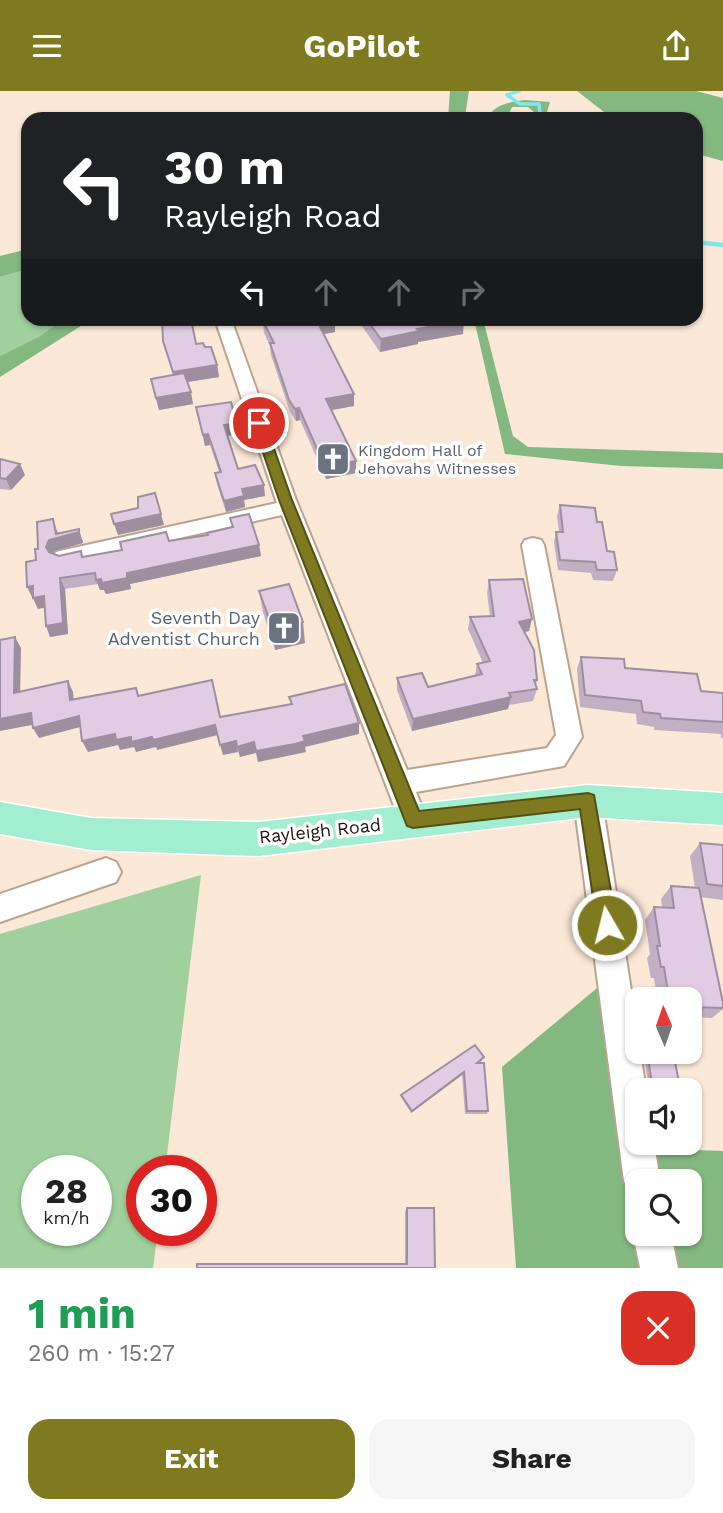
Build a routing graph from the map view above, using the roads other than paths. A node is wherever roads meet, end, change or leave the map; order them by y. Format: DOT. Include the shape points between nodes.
graph roads {
  1 [pos="225,326"];
  2 [pos="288,507"];
  3 [pos="533,545"];
  4 [pos="64,557"];
  5 [pos="399,783"];
  6 [pos="588,801"];
  7 [pos="723,809"];
  8 [pos="0,818"];
  9 [pos="413,820"];
  10 [pos="106,872"];
  11 [pos="0,908"];
  12 [pos="640,1169"];
  13 [pos="654,1246"];
  14 [pos="659,1268"];
  1 -- 2 [label="street"];
  2 -- 4 [label="street"];
  2 -- 5 [label="street"];
  3 -- 5 [label="street" via="569,737 555,758"];
  5 -- 9 [label="street"];
  6 -- 7 [label="main road, Rayleigh Road"];
  6 -- 9 [label="main road, Rayleigh Road"];
  6 -- 12 [label="street"];
  8 -- 9 [label="main road, Rayleigh Road" via="91,834 259,839"];
  10 -- 11 [label="street"];
  13 -- 14 [label="street"];
}
